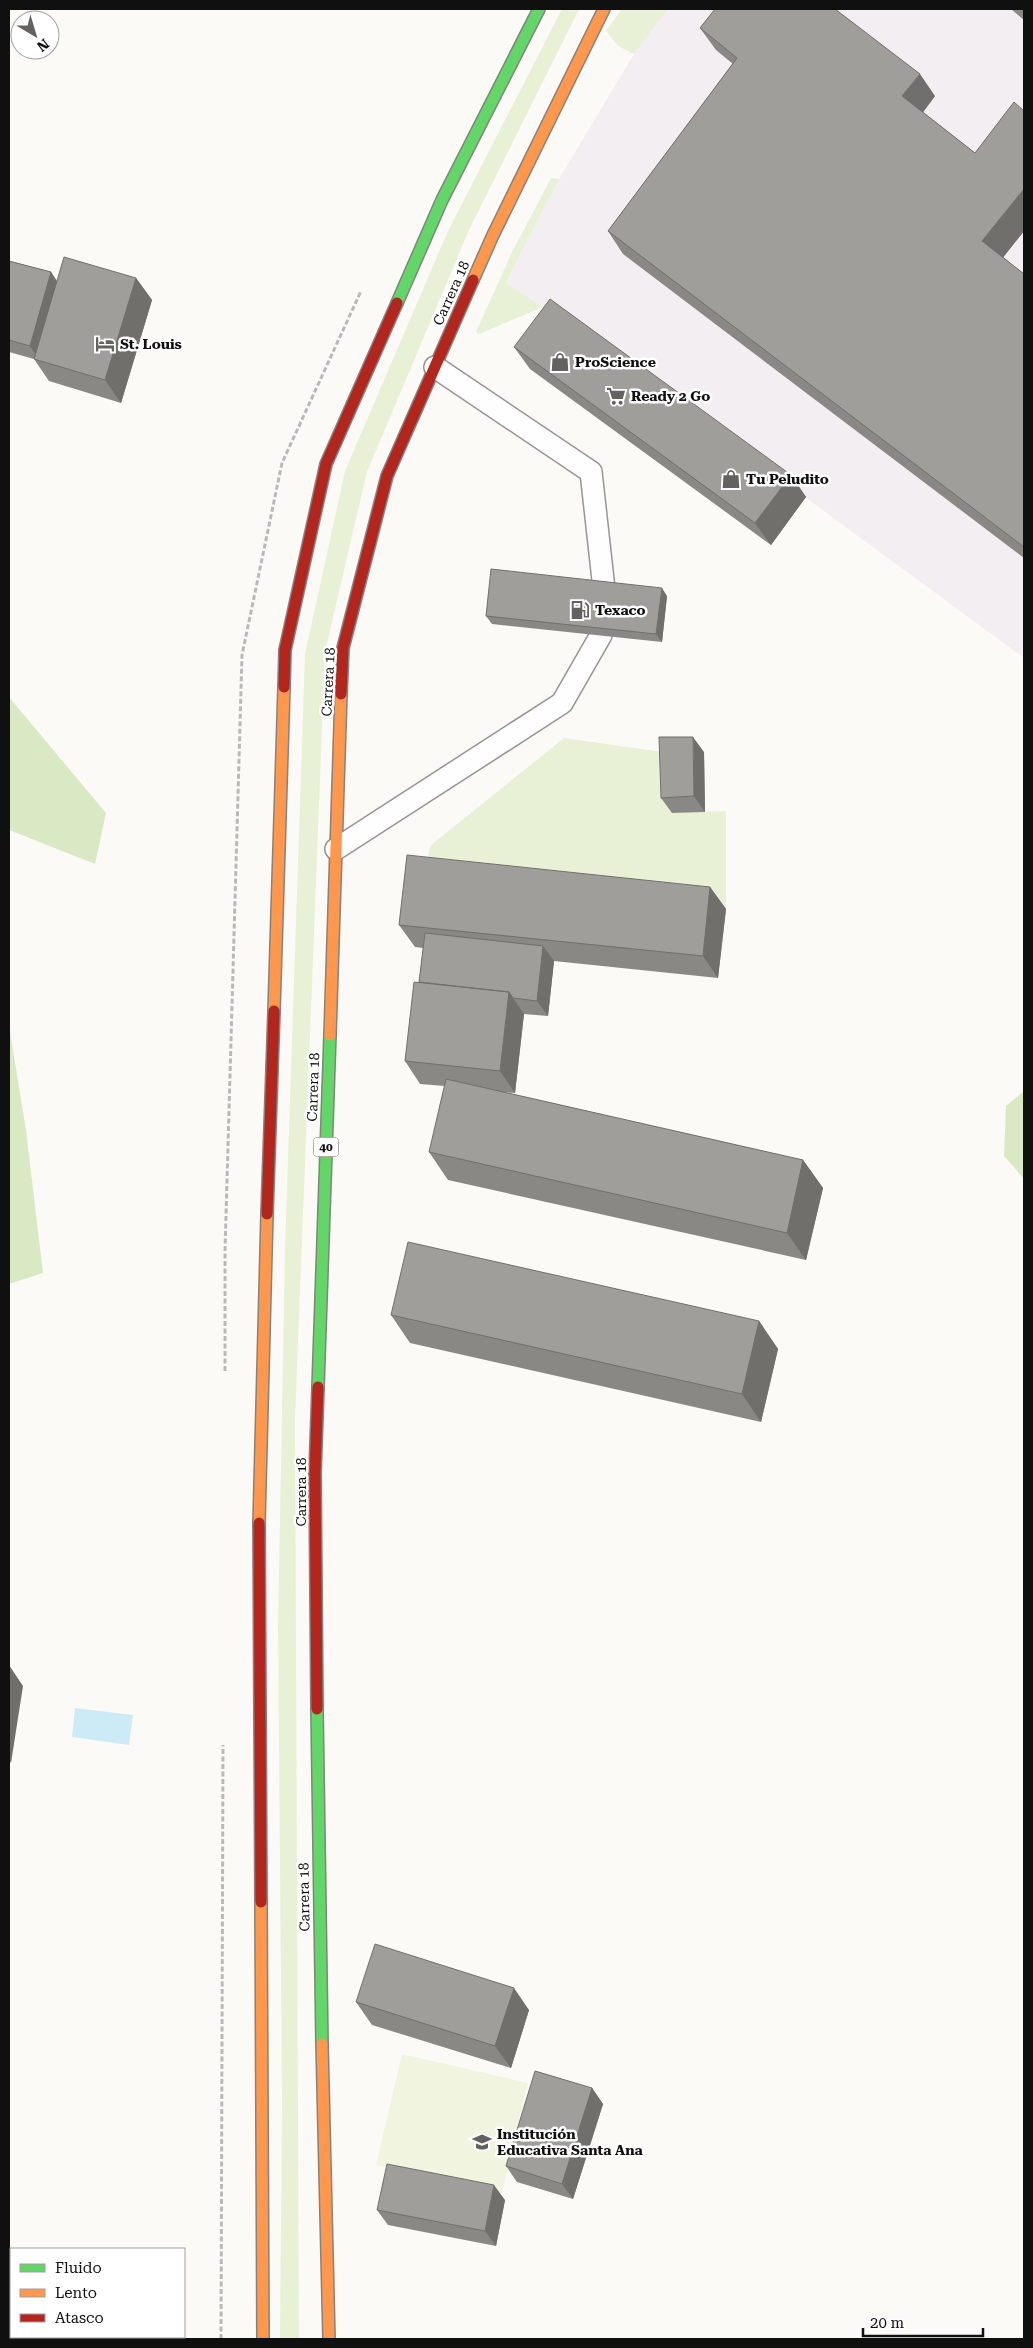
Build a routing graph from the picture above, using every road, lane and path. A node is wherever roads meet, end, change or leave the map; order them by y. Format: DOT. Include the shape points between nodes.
graph roads {
  1 [pos="539,9"];
  2 [pos="604,9"];
  3 [pos="435,367"];
  4 [pos="604,589"];
  5 [pos="601,635"];
  6 [pos="336,849"];
  7 [pos="263,2339"];
  8 [pos="329,2339"];
  1 -- 7 [label="main road" via="442,200 326,464 285,650 259,1478"];
  2 -- 3 [label="main road, Carrera 18 / 40" via="493,234"];
  3 -- 4 [label="lane" via="591,472"];
  3 -- 6 [label="main road, Carrera 18 / 40" via="387,476 343,648"];
  5 -- 6 [label="lane" via="562,704"];
  6 -- 8 [label="main road, Carrera 18 / 40" via="315,1474 318,1844"];
}
